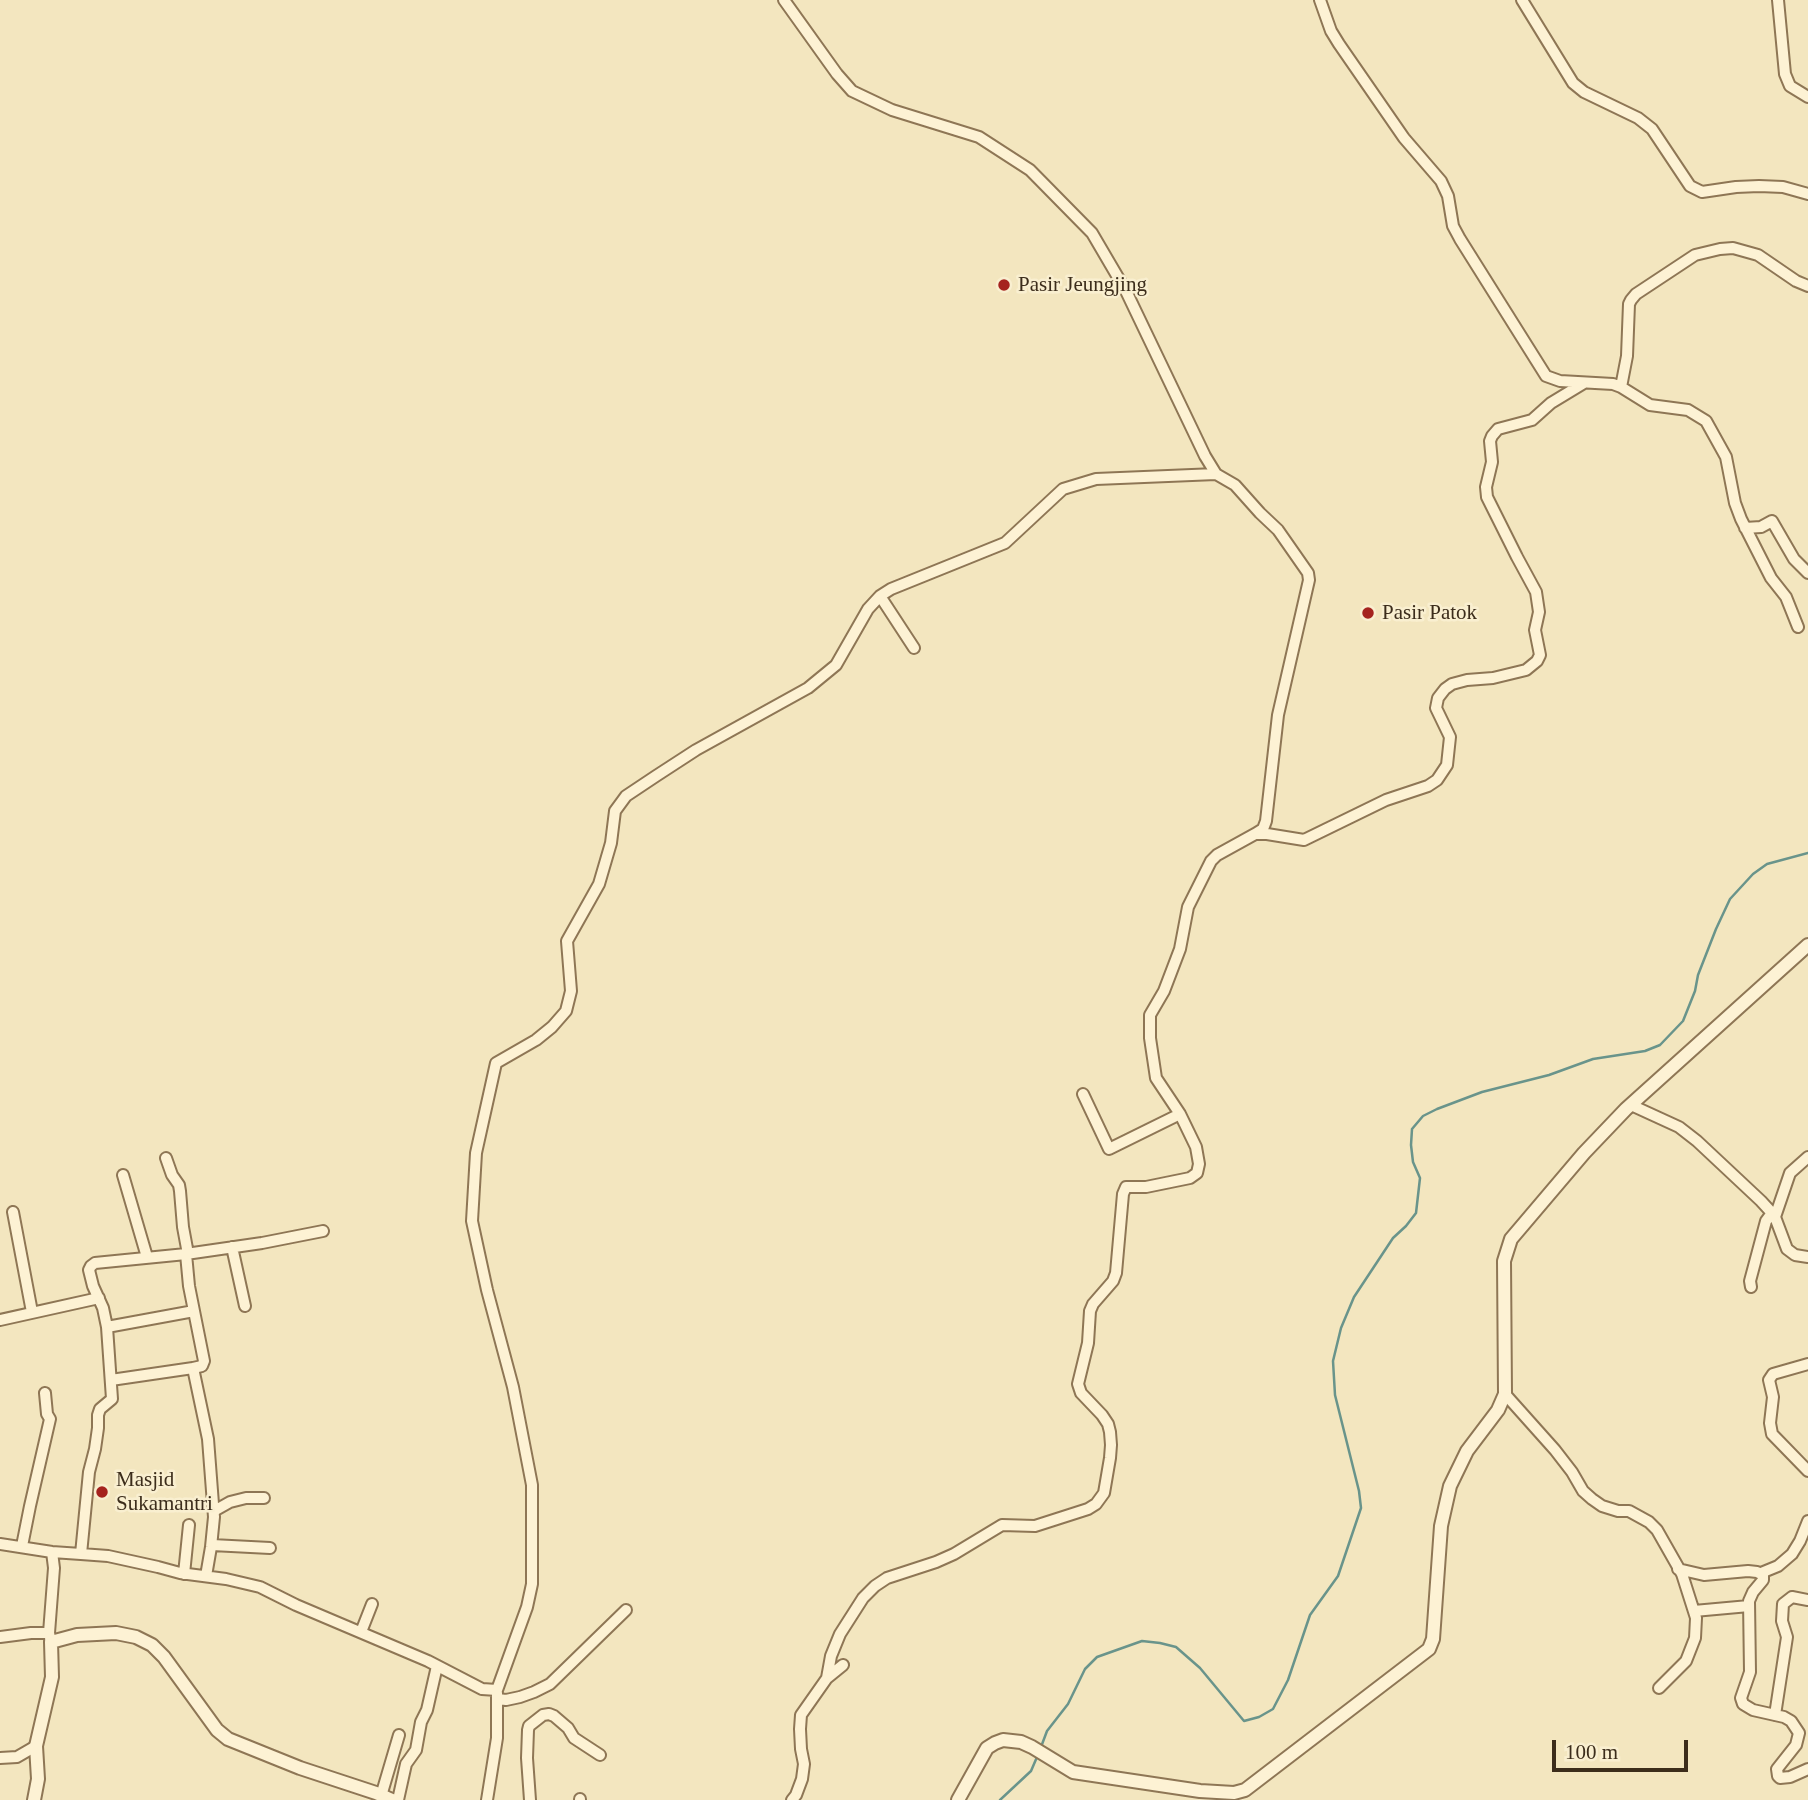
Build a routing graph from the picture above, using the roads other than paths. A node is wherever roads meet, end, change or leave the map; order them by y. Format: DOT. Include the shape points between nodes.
graph roads {
  1 [pos="784,0"];
  2 [pos="1320,0"];
  3 [pos="1522,0"];
  4 [pos="1778,0"];
  5 [pos="1808,97"];
  6 [pos="1808,194"];
  7 [pos="1808,286"];
  8 [pos="1584,383"];
  9 [pos="1621,387"];
  10 [pos="1216,474"];
  11 [pos="1745,528"];
  12 [pos="1808,573"];
  13 [pos="880,597"];
  14 [pos="1798,627"];
  15 [pos="914,648"];
  16 [pos="1255,834"];
  17 [pos="1808,945"];
  18 [pos="1083,1094"];
  19 [pos="1631,1105"];
  20 [pos="1180,1114"];
  21 [pos="1808,1157"];
  22 [pos="166,1158"];
  23 [pos="123,1175"];
  24 [pos="13,1212"];
  25 [pos="1773,1215"];
  26 [pos="323,1231"];
  27 [pos="232,1247"];
  28 [pos="187,1254"];
  29 [pos="147,1257"];
  30 [pos="1808,1257"];
  31 [pos="1751,1287"];
  32 [pos="99,1298"];
  33 [pos="245,1306"];
  34 [pos="194,1311"];
  35 [pos="32,1312"];
  36 [pos="0,1320"];
  37 [pos="107,1327"];
  38 [pos="1808,1364"];
  39 [pos="193,1368"];
  40 [pos="111,1380"];
  41 [pos="45,1393"];
  42 [pos="1505,1394"];
  43 [pos="1808,1471"];
  44 [pos="264,1498"];
  45 [pos="214,1511"];
  46 [pos="1808,1521"];
  47 [pos="189,1525"];
  48 [pos="0,1544"];
  49 [pos="212,1545"];
  50 [pos="22,1546"];
  51 [pos="270,1548"];
  52 [pos="52,1552"];
  53 [pos="81,1554"];
  54 [pos="1678,1569"];
  55 [pos="1761,1573"];
  56 [pos="184,1574"];
  57 [pos="206,1576"];
  58 [pos="1808,1600"];
  59 [pos="372,1604"];
  60 [pos="1749,1606"];
  61 [pos="626,1610"];
  62 [pos="1694,1611"];
  63 [pos="361,1632"];
  64 [pos="0,1637"];
  65 [pos="50,1637"];
  66 [pos="843,1665"];
  67 [pos="437,1666"];
  68 [pos="827,1678"];
  69 [pos="1659,1688"];
  70 [pos="497,1695"];
  71 [pos="1775,1715"];
  72 [pos="399,1735"];
  73 [pos="36,1746"];
  74 [pos="600,1755"];
  75 [pos="0,1758"];
  76 [pos="1808,1769"];
  77 [pos="386,1798"];
  78 [pos="34,1800"];
  79 [pos="398,1800"];
  80 [pos="487,1800"];
  81 [pos="530,1800"];
  82 [pos="792,1800"];
  83 [pos="958,1800"];
  1 -- 10 [label="street" via="852,91 892,110 979,137 1030,170 1092,233 1126,291"];
  2 -- 8 [label="street" via="1339,44 1392,122 1441,181 1453,226 1540,368 1560,381"];
  3 -- 6 [label="street" via="1573,83 1653,129 1690,186 1702,192 1783,187"];
  4 -- 5 [label="street" via="1785,74 1790,86"];
  7 -- 9 [label="street" via="1758,255 1733,248 1695,256 1630,300"];
  8 -- 9 [label="street"];
  8 -- 16 [label="street" via="1532,420 1498,429 1490,441 1487,497 1536,592 1537,661 1526,670 1467,680 1445,689 1436,705 1449,733 1447,765 1428,786 1386,800 1304,840"];
  9 -- 11 [label="street" via="1650,405 1688,410 1706,421 1726,457"];
  10 -- 13 [label="street" via="1096,479 1063,489 1005,543"];
  10 -- 16 [label="street" via="1235,485 1278,530 1309,580 1278,715 1266,821"];
  11 -- 12 [label="street" via="1772,521 1794,559"];
  11 -- 14 [label="street" via="1786,597"];
  13 -- 15 [label="street"];
  13 -- 70 [label="street" via="868,609 836,665 808,688 696,750 626,796 615,811 599,884 568,942 571,991 566,1011 536,1040 493,1069 476,1153 472,1221 532,1485 532,1584"];
  16 -- 20 [label="street" via="1211,860 1188,907 1180,949 1150,1015 1156,1078"];
  17 -- 19 [label="street"];
  18 -- 20 [label="street" via="1109,1149"];
  19 -- 25 [label="street" via="1679,1127"];
  19 -- 42 [label="street" via="1511,1239 1504,1261"];
  20 -- 68 [label="street" via="1196,1147 1197,1173 1190,1178 1126,1187 1116,1273 1090,1311 1078,1384 1110,1432 1110,1458 1101,1498 1088,1509 1045,1524 1002,1525 954,1554 887,1578 863,1598 840,1634"];
  21 -- 25 [label="street" via="1790,1173"];
  22 -- 28 [label="street" via="179,1185"];
  23 -- 29 [label="street"];
  24 -- 35 [label="street"];
  25 -- 30 [label="street" via="1787,1249"];
  25 -- 31 [label="street" via="1762,1234"];
  26 -- 27 [label="street"];
  27 -- 28 [label="street"];
  27 -- 33 [label="street"];
  28 -- 29 [label="street"];
  28 -- 34 [label="street"];
  29 -- 32 [label="street" via="91,1266"];
  32 -- 35 [label="street"];
  32 -- 37 [label="street"];
  34 -- 37 [label="street"];
  34 -- 39 [label="street" via="204,1361"];
  35 -- 36 [label="street"];
  37 -- 40 [label="street"];
  38 -- 43 [label="street" via="1773,1374 1769,1380 1772,1434"];
  39 -- 40 [label="street"];
  39 -- 45 [label="street" via="208,1439"];
  40 -- 53 [label="street" via="112,1399 98,1415"];
  41 -- 50 [label="street" via="50,1419"];
  42 -- 54 [label="street" via="1555,1450 1583,1491 1602,1506 1629,1511 1649,1522"];
  42 -- 83 [label="street" via="1450,1486 1441,1526 1429,1650 1245,1790 1200,1791 1073,1772 1032,1747 1003,1740 987,1748"];
  44 -- 45 [label="street" via="230,1502"];
  45 -- 49 [label="street"];
  46 -- 55 [label="street" via="1792,1554"];
  47 -- 56 [label="street"];
  48 -- 50 [label="street"];
  49 -- 51 [label="street"];
  49 -- 57 [label="street"];
  50 -- 52 [label="street"];
  52 -- 53 [label="street"];
  52 -- 65 [label="street"];
  53 -- 56 [label="street"];
  54 -- 55 [label="street" via="1711,1576"];
  54 -- 62 [label="street"];
  55 -- 60 [label="street" via="1763,1580 1750,1596"];
  56 -- 57 [label="street"];
  57 -- 63 [label="street" via="260,1587"];
  58 -- 71 [label="street" via="1791,1597 1783,1604 1787,1637"];
  59 -- 63 [label="street"];
  60 -- 62 [label="street"];
  60 -- 71 [label="street" via="1750,1672 1741,1698 1746,1707"];
  61 -- 70 [label="street" via="550,1684 506,1700"];
  62 -- 69 [label="street" via="1695,1638 1690,1653"];
  63 -- 67 [label="street"];
  64 -- 65 [label="street" via="31,1633"];
  65 -- 73 [label="street" via="52,1677"];
  65 -- 77 [label="street" via="116,1633 136,1637 163,1657 228,1739"];
  66 -- 68 [label="street"];
  67 -- 70 [label="street"];
  67 -- 79 [label="street"];
  68 -- 82 [label="street" via="801,1715 804,1764"];
  70 -- 80 [label="street" via="497,1738"];
  71 -- 76 [label="street" via="1791,1721 1799,1733 1777,1776 1790,1777"];
  72 -- 77 [label="street"];
  73 -- 75 [label="street" via="17,1757"];
  73 -- 78 [label="street"];
  74 -- 81 [label="street" via="554,1717 544,1715 528,1730"];
}
